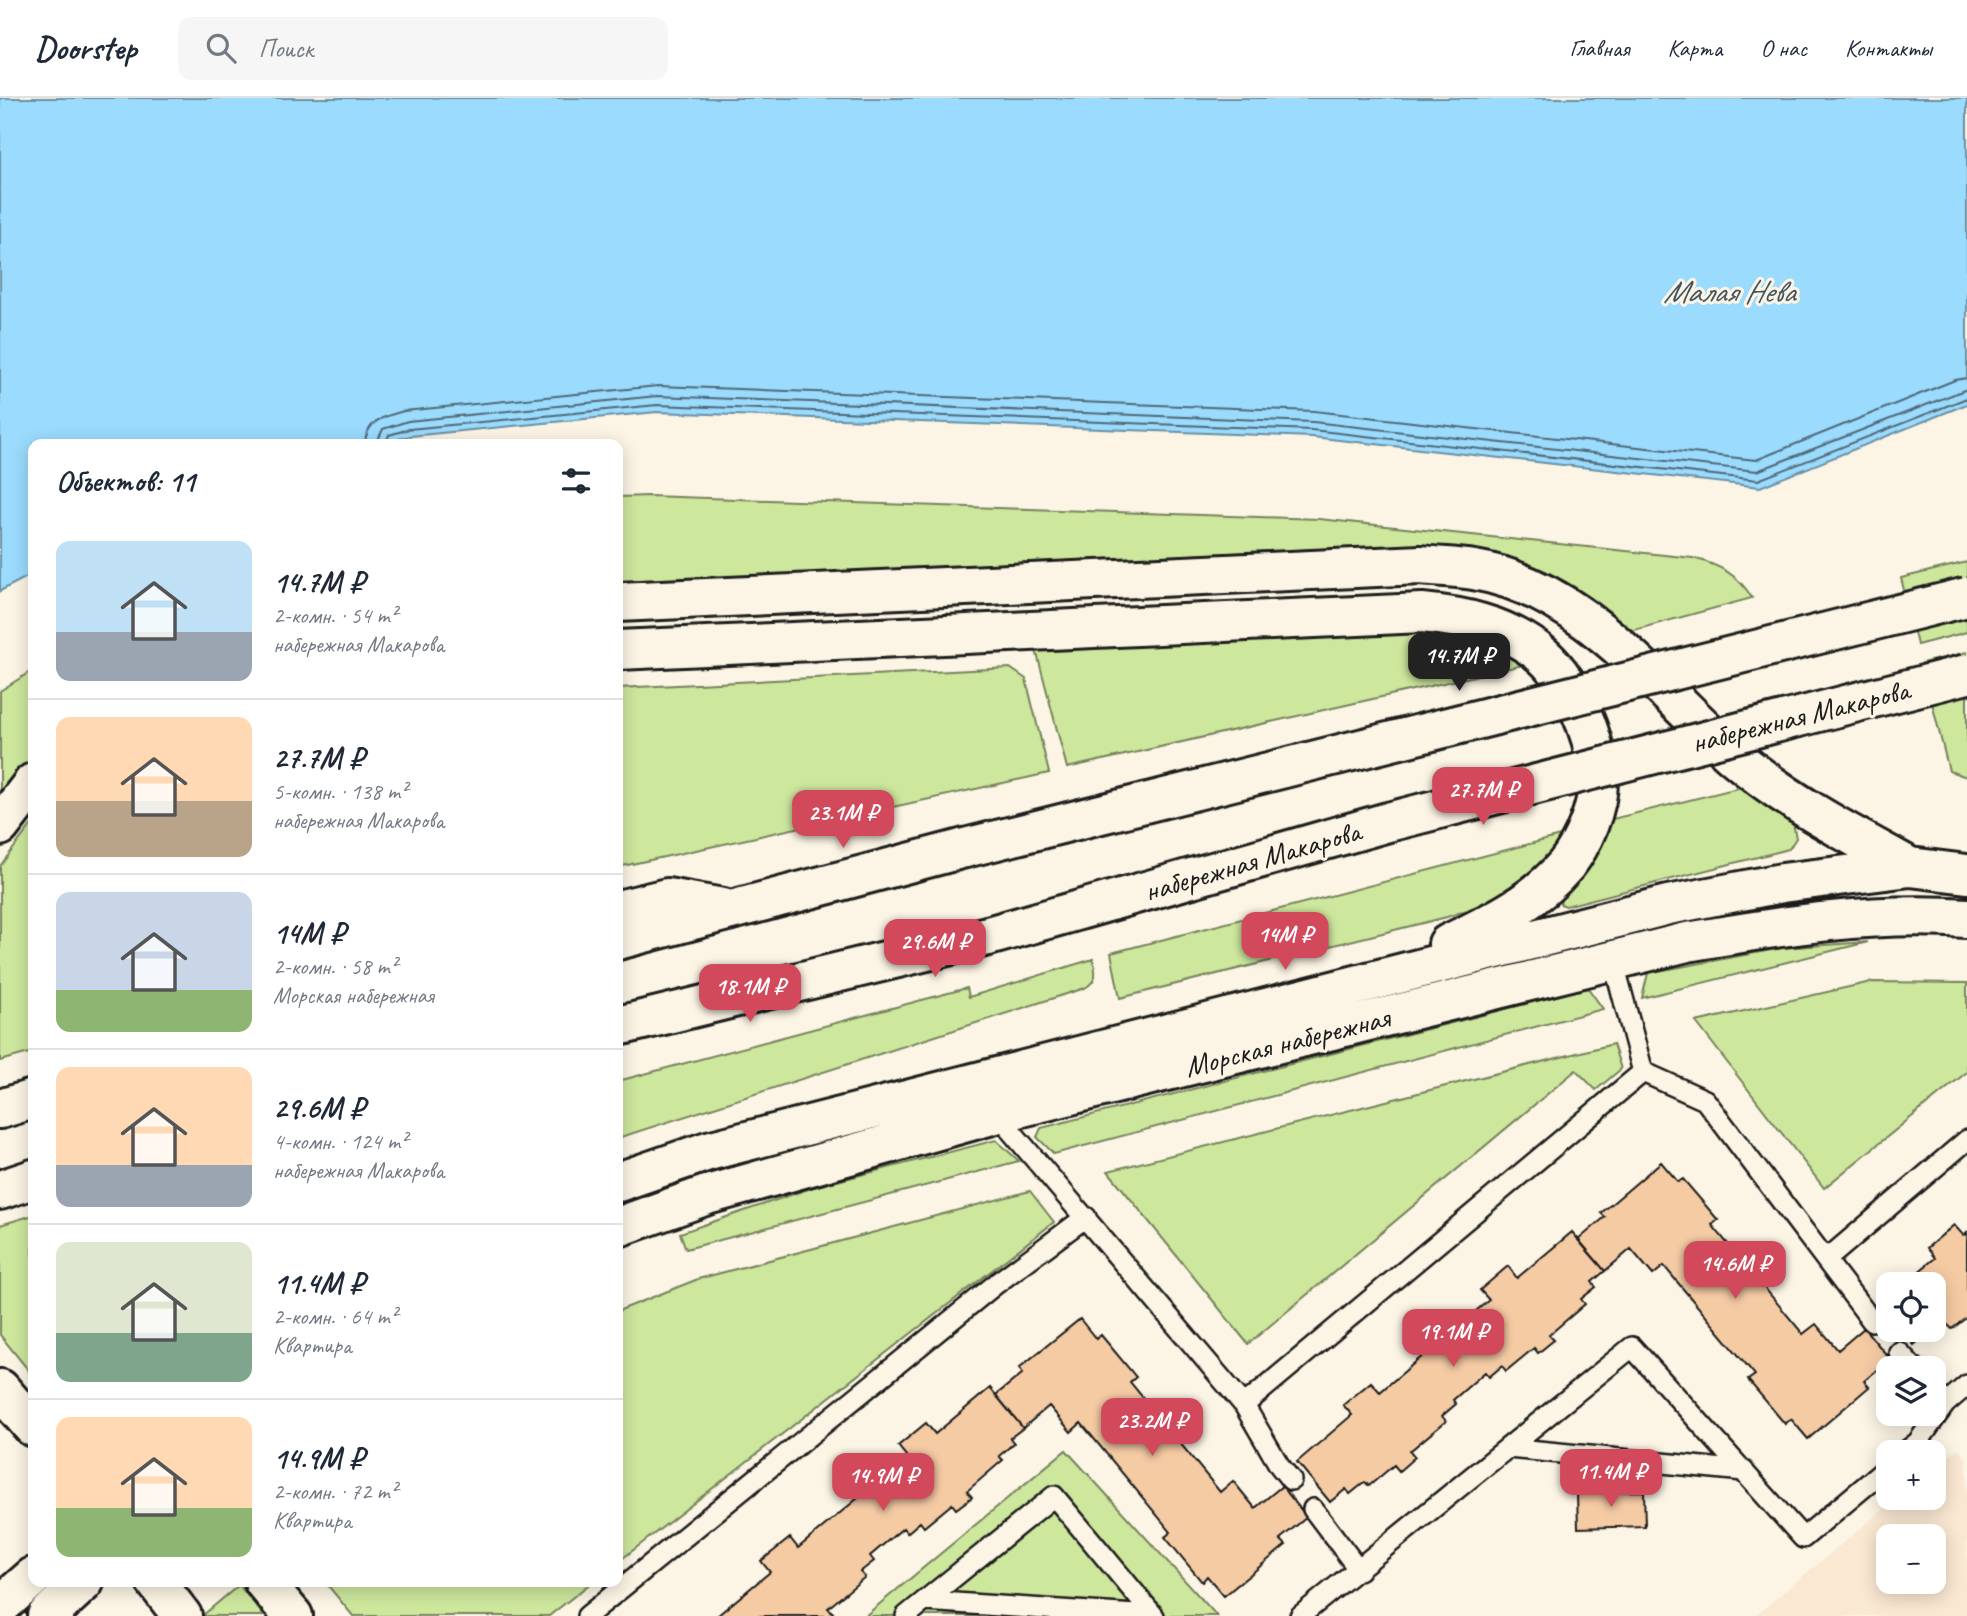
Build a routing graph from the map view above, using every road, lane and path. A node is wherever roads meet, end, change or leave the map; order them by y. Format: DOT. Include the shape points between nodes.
graph roads {
  1 [pos="1967,597"];
  2 [pos="623,603"];
  3 [pos="623,650"];
  4 [pos="1967,674"];
  5 [pos="28,790"];
  6 [pos="0,826"];
  7 [pos="1910,867"];
  8 [pos="1967,873"];
  9 [pos="623,909"];
  10 [pos="735,910"];
  11 [pos="1967,918"];
  12 [pos="623,939"];
  13 [pos="1614,960"];
  14 [pos="1392,975"];
  15 [pos="623,1025"];
  16 [pos="1643,1072"];
  17 [pos="28,1101"];
  18 [pos="0,1109"];
  19 [pos="1006,1111"];
  20 [pos="1967,1140"];
  21 [pos="623,1180"];
  22 [pos="28,1181"];
  23 [pos="0,1190"];
  24 [pos="1086,1217"];
  25 [pos="623,1225"];
  26 [pos="1826,1260"];
  27 [pos="1872,1321"];
  28 [pos="1899,1352"];
  29 [pos="1903,1356"];
  30 [pos="1967,1385"];
  31 [pos="0,1389"];
  32 [pos="1946,1395"];
  33 [pos="1244,1405"];
  34 [pos="28,1421"];
  35 [pos="1508,1448"];
  36 [pos="1744,1471"];
  37 [pos="1876,1477"];
  38 [pos="1291,1480"];
  39 [pos="1313,1509"];
  40 [pos="1359,1570"];
  41 [pos="28,1581"];
  42 [pos="79,1587"];
  43 [pos="160,1587"];
  44 [pos="268,1587"];
  45 [pos="623,1587"];
  46 [pos="623,1587"];
  47 [pos="925,1601"];
  48 [pos="0,1606"];
  49 [pos="47,1616"];
  50 [pos="182,1616"];
  51 [pos="293,1616"];
  52 [pos="587,1616"];
  53 [pos="906,1616"];
  54 [pos="1153,1616"];
  55 [pos="1300,1616"];
  1 -- 10 [label="main road, bridge"];
  2 -- 7 [label="main road" via="1421,565 1476,570 1531,589 1583,616 1735,757 1831,825"];
  3 -- 14 [label="main road" via="1422,612 1465,617 1503,631 1560,672 1585,721 1598,782 1589,823 1566,864 1514,912"];
  4 -- 15 [label="main road, набережная Макарова, bridge" via="1388,822 988,936"];
  5 -- 6 [label="main road"];
  7 -- 8 [label="main road, Морская набережная"];
  7 -- 14 [label="main road, Морская набережная" via="1782,883 1668,905"];
  9 -- 10 [label="main road" via="667,898"];
  10 -- 12 [label="main road"];
  11 -- 13 [label="main road, Морская набережная" via="1918,914 1789,925"];
  13 -- 16 [label="lane"];
  13 -- 19 [label="main road, Морская набережная"];
  14 -- 21 [label="main road, Морская набережная" via="708,1151"];
  16 -- 26 [label="lane" via="1705,1100"];
  16 -- 33 [label="lane"];
  17 -- 18 [label="main road"];
  19 -- 24 [label="lane" via="1011,1130"];
  19 -- 25 [label="main road, Морская набережная" via="707,1195"];
  20 -- 26 [label="lane"];
  22 -- 23 [label="main road"];
  24 -- 33 [label="lane"];
  24 -- 46 [label="lane" via="997,1283"];
  26 -- 27 [label="lane"];
  28 -- 29 [label="lane"];
  30 -- 32 [label="lane"];
  31 -- 34 [label="main road"];
  33 -- 38 [label="lane"];
  35 -- 36 [label="lane"];
  35 -- 36 [label="lane" via="1632,1347"];
  35 -- 40 [label="lane"];
  36 -- 37 [label="lane" via="1803,1538"];
  39 -- 40 [label="lane"];
  40 -- 55 [label="lane"];
  41 -- 48 [label="main road"];
  42 -- 49 [label="main road"];
  43 -- 50 [label="main road"];
  44 -- 51 [label="main road"];
  45 -- 52 [label="lane"];
  47 -- 53 [label="lane"];
  47 -- 54 [label="lane"];
  47 -- 54 [label="lane" via="1054,1496"];
}
